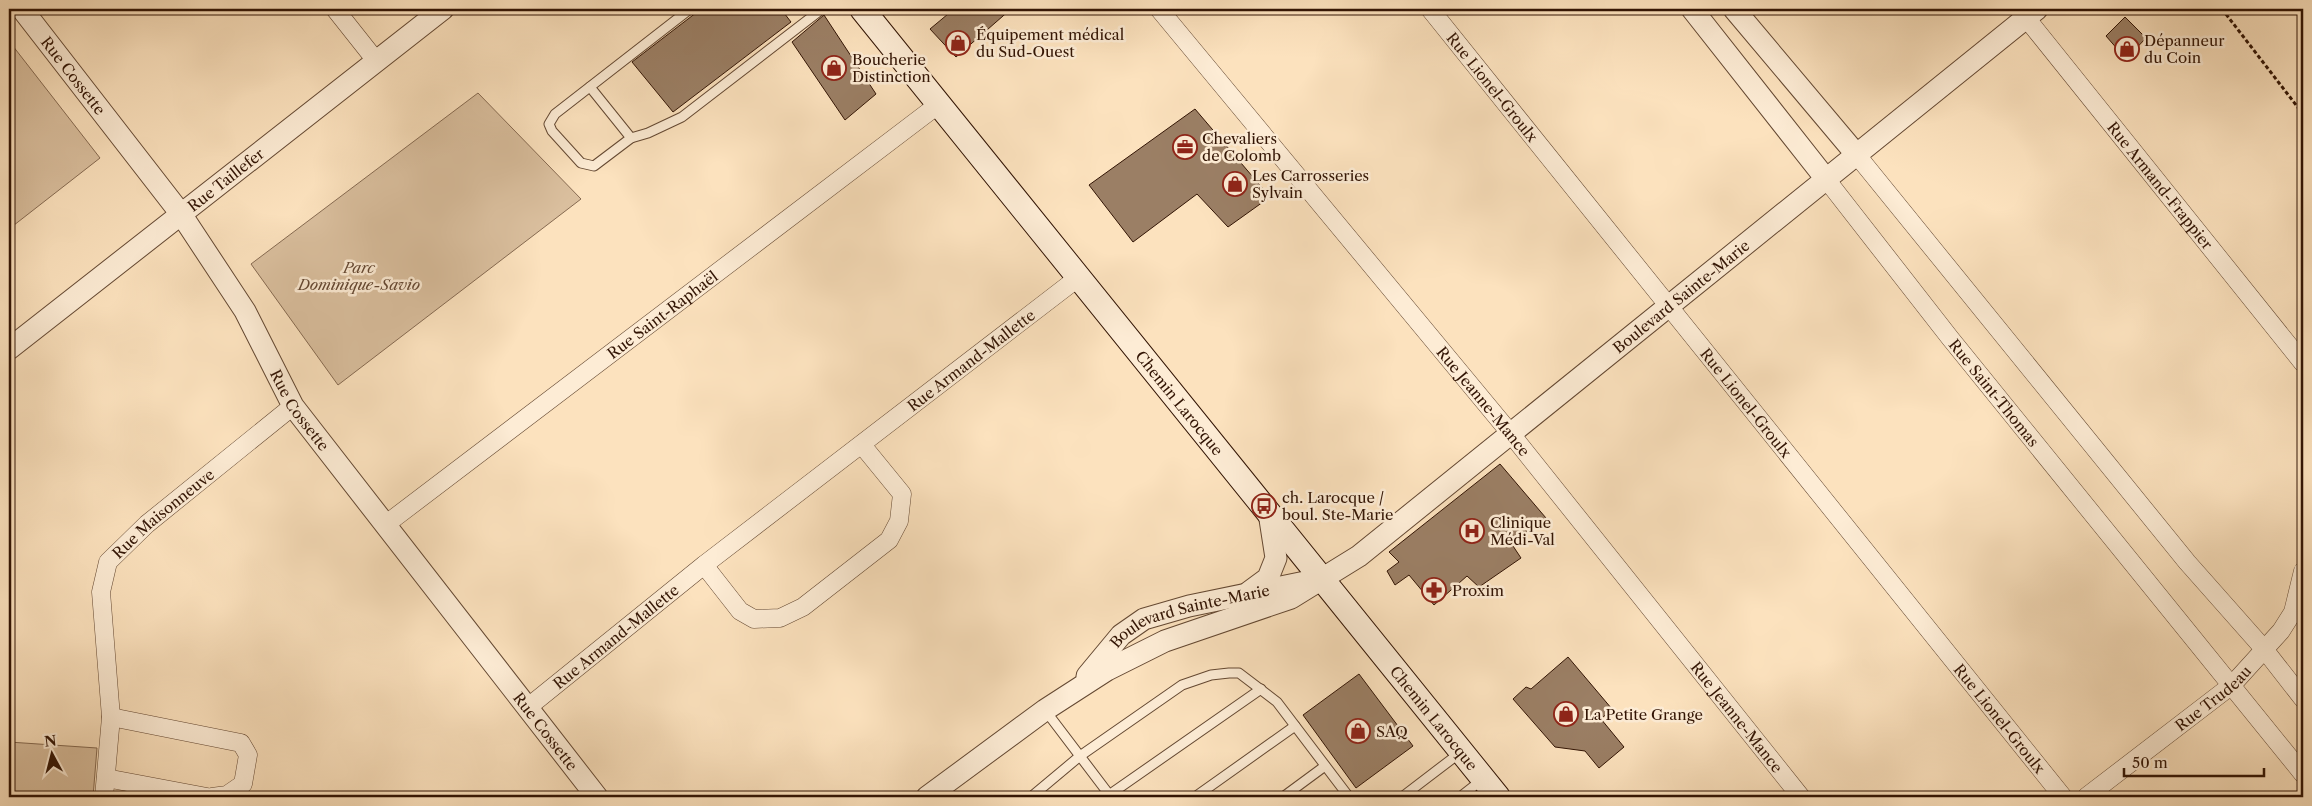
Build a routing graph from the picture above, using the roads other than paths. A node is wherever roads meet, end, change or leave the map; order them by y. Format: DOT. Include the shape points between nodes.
graph roads {
  1 [pos="22,9"];
  2 [pos="335,9"];
  3 [pos="443,9"];
  4 [pos="690,9"];
  5 [pos="821,9"];
  6 [pos="862,9"];
  7 [pos="1159,9"];
  8 [pos="1430,9"];
  9 [pos="1692,9"];
  10 [pos="1734,9"];
  11 [pos="2027,12"];
  12 [pos="377,62"];
  13 [pos="590,87"];
  14 [pos="939,104"];
  15 [pos="631,138"];
  16 [pos="1856,154"];
  17 [pos="1826,179"];
  18 [pos="181,214"];
  19 [pos="1079,277"];
  20 [pos="1668,306"];
  21 [pos="9,349"];
  22 [pos="2303,363"];
  23 [pos="293,406"];
  24 [pos="1511,434"];
  25 [pos="862,445"];
  26 [pos="1270,514"];
  27 [pos="385,525"];
  28 [pos="704,565"];
  29 [pos="2303,571"];
  30 [pos="1323,579"];
  31 [pos="1245,594"];
  32 [pos="2264,649"];
  33 [pos="2232,685"];
  34 [pos="1077,688"];
  35 [pos="1261,689"];
  36 [pos="2303,699"];
  37 [pos="527,708"];
  38 [pos="1045,710"];
  39 [pos="111,717"];
  40 [pos="1295,726"];
  41 [pos="1462,752"];
  42 [pos="1080,756"];
  43 [pos="1325,766"];
  44 [pos="2303,774"];
  45 [pos="106,778"];
  46 [pos="1484,779"];
  47 [pos="1110,796"];
  48 [pos="104,797"];
  49 [pos="207,797"];
  50 [pos="212,797"];
  51 [pos="597,797"];
  52 [pos="927,797"];
  53 [pos="1031,797"];
  54 [pos="1195,797"];
  55 [pos="1283,797"];
  56 [pos="1349,797"];
  57 [pos="1402,797"];
  58 [pos="1460,797"];
  59 [pos="1498,797"];
  60 [pos="1801,797"];
  61 [pos="2063,797"];
  62 [pos="2086,797"];
  1 -- 18 [label="street, Rue Cossette"];
  2 -- 12 [label="street"];
  3 -- 12 [label="street, Rue Taillefer"];
  4 -- 13 [label="lane"];
  5 -- 15 [label="lane" via="682,117"];
  6 -- 14 [label="main road, Chemin Larocque"];
  7 -- 24 [label="street, Rue Jeanne-Mance"];
  8 -- 20 [label="street, Rue Lionel-Groulx"];
  9 -- 17 [label="street, Rue Saint-Thomas"];
  10 -- 16 [label="street"];
  11 -- 16 [label="street, Boulevard Sainte-Marie"];
  11 -- 22 [label="street, Rue Armand-Frappier"];
  12 -- 18 [label="street, Rue Taillefer"];
  13 -- 15 [label="lane"];
  13 -- 15 [label="lane" via="555,114 549,124 552,132 581,163 594,166"];
  14 -- 19 [label="main road, Chemin Larocque"];
  14 -- 27 [label="street, Rue Saint-Raphaël"];
  16 -- 17 [label="street, Boulevard Sainte-Marie"];
  16 -- 32 [label="street" via="2188,562"];
  17 -- 20 [label="street, Boulevard Sainte-Marie"];
  17 -- 33 [label="street, Rue Saint-Thomas" via="1950,338"];
  18 -- 21 [label="street, Rue Taillefer"];
  18 -- 23 [label="street, Rue Cossette" via="245,311"];
  19 -- 25 [label="street, Rue Armand-Mallette"];
  19 -- 26 [label="main road, Chemin Larocque"];
  20 -- 24 [label="street, Boulevard Sainte-Marie"];
  20 -- 61 [label="street, Rue Lionel-Groulx"];
  23 -- 27 [label="street, Rue Cossette"];
  23 -- 39 [label="street, Rue Maisonneuve" via="147,524 108,562 102,592"];
  24 -- 30 [label="street, Boulevard Sainte-Marie" via="1359,556"];
  24 -- 60 [label="street, Rue Jeanne-Mance"];
  25 -- 28 [label="street, Rue Armand-Mallette"];
  25 -- 28 [label="street" via="902,494 899,521 888,540 802,607 780,618 754,619 740,610"];
  26 -- 30 [label="main road, Chemin Larocque"];
  26 -- 31 [label="street" via="1276,558 1268,578"];
  27 -- 37 [label="street, Rue Cossette"];
  28 -- 37 [label="street, Rue Armand-Mallette"];
  29 -- 32 [label="street, Rue Trudeau" via="2293,612"];
  30 -- 31 [label="street, Boulevard Sainte-Marie"];
  30 -- 34 [label="street, Boulevard Sainte-Marie" via="1291,598 1158,644"];
  30 -- 41 [label="main road, Chemin Larocque"];
  31 -- 34 [label="street, Boulevard Sainte-Marie" via="1144,619 1121,634"];
  32 -- 33 [label="street, Rue Trudeau"];
  32 -- 36 [label="street"];
  33 -- 44 [label="street, Rue Saint-Thomas"];
  33 -- 62 [label="street, Rue Trudeau"];
  34 -- 38 [label="street, Boulevard Sainte-Marie"];
  35 -- 40 [label="lane" via="1277,702"];
  35 -- 42 [label="lane" via="1234,673 1211,675 1182,685"];
  35 -- 47 [label="lane"];
  37 -- 51 [label="street, Rue Cossette"];
  38 -- 42 [label="lane"];
  38 -- 52 [label="street, Boulevard Sainte-Marie"];
  39 -- 45 [label="street, Rue Maisonneuve"];
  39 -- 50 [label="street" via="241,743 248,755 243,784 227,794"];
  40 -- 43 [label="lane"];
  40 -- 54 [label="lane"];
  41 -- 46 [label="main road, Chemin Larocque"];
  41 -- 57 [label="lane"];
  42 -- 47 [label="lane"];
  42 -- 53 [label="lane"];
  43 -- 55 [label="lane"];
  43 -- 56 [label="lane"];
  45 -- 48 [label="street, Rue Maisonneuve"];
  45 -- 49 [label="street"];
  46 -- 58 [label="lane"];
  46 -- 59 [label="main road, Chemin Larocque"];
}
